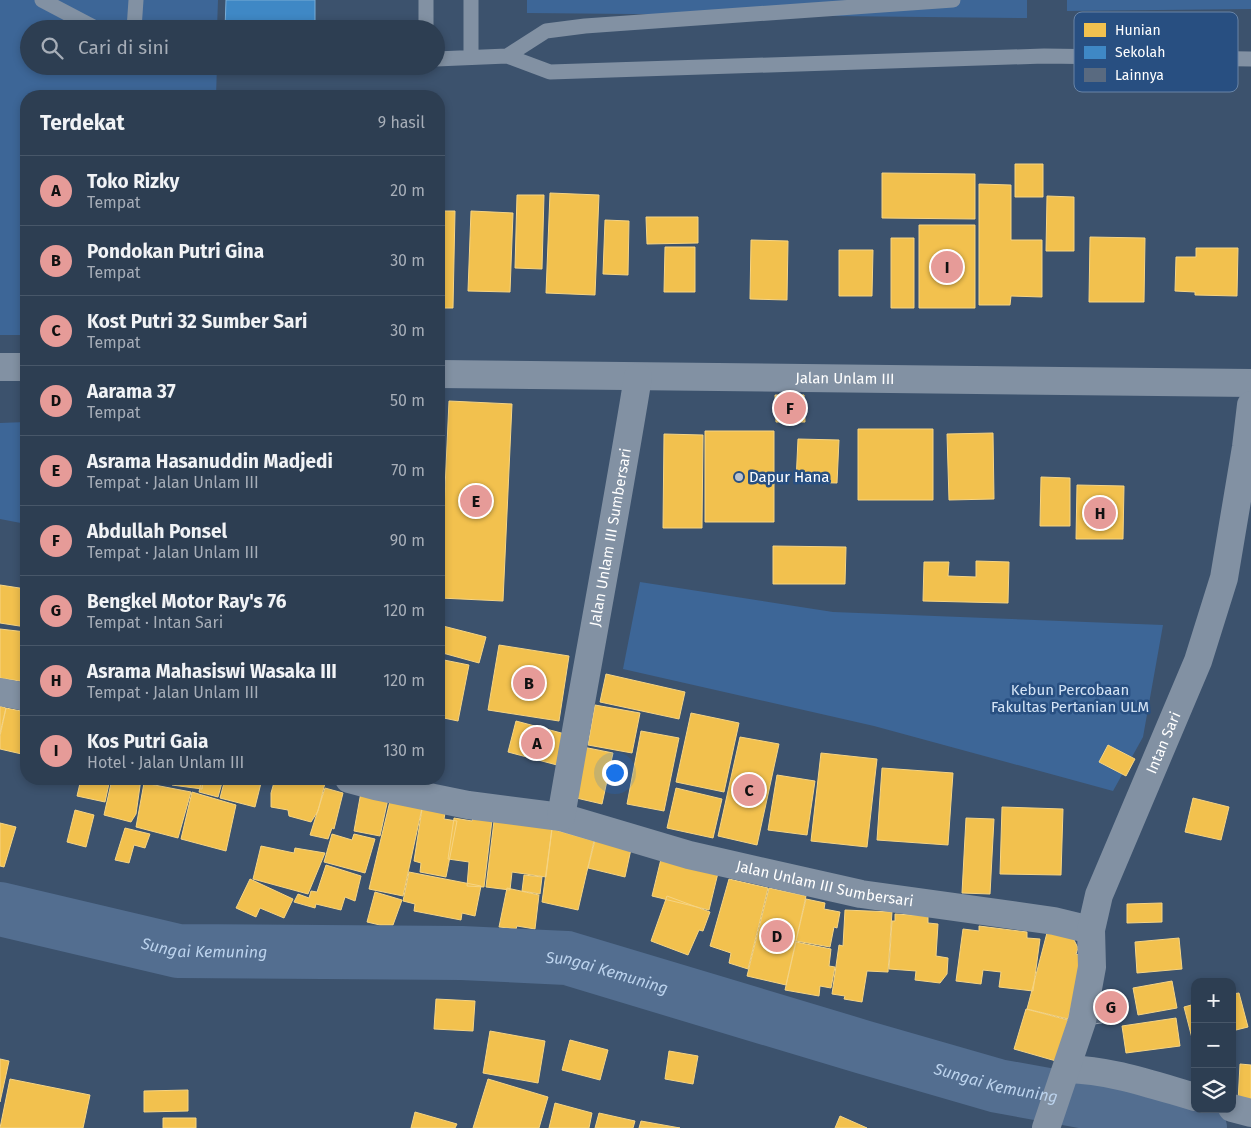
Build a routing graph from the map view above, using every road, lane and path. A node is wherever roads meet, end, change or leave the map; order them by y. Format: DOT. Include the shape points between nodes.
graph roads {
  1 [pos="42,0"];
  2 [pos="136,0"];
  3 [pos="426,0"];
  4 [pos="471,0"];
  5 [pos="953,0"];
  6 [pos="80,20"];
  7 [pos="135,20"];
  8 [pos="426,20"];
  9 [pos="507,56"];
  10 [pos="1074,56"];
  11 [pos="470,57"];
  12 [pos="445,58"];
  13 [pos="1238,58"];
  14 [pos="1251,58"];
  15 [pos="0,367"];
  16 [pos="20,368"];
  17 [pos="445,374"];
  18 [pos="638,377"];
  19 [pos="1251,383"];
  20 [pos="1251,405"];
  21 [pos="0,692"];
  22 [pos="20,696"];
  23 [pos="371,785"];
  24 [pos="561,817"];
  25 [pos="1091,930"];
  26 [pos="1065,1073"];
  27 [pos="1191,1096"];
  28 [pos="1236,1109"];
  29 [pos="1251,1113"];
  30 [pos="1047,1124"];
  1 -- 6 [label="lane"];
  2 -- 7 [label="lane"];
  3 -- 8 [label="lane"];
  4 -- 11 [label="lane"];
  5 -- 9 [label="lane" via="585,26 546,31"];
  9 -- 10 [label="lane" via="550,72"];
  9 -- 11 [label="lane"];
  11 -- 12 [label="lane"];
  13 -- 14 [label="lane"];
  15 -- 16 [label="street"];
  17 -- 18 [label="street, Jalan Unlam III"];
  18 -- 19 [label="street, Jalan Unlam III"];
  18 -- 24 [label="street, Jalan Unlam III Sumbersari"];
  20 -- 25 [label="street, Intan Sari" via="1224,578 1198,661 1099,895"];
  21 -- 22 [label="street"];
  23 -- 24 [label="street, Jalan Unlam III Sumbersari" via="468,804"];
  24 -- 25 [label="street, Jalan Unlam III Sumbersari" via="689,855 818,885 894,900 1054,921"];
  25 -- 26 [label="street, Intan Sari" via="1092,967 1082,1021"];
  26 -- 27 [label="street" via="1082,1069 1125,1077"];
  26 -- 30 [label="street, Intan Sari"];
  28 -- 29 [label="street"];
}
